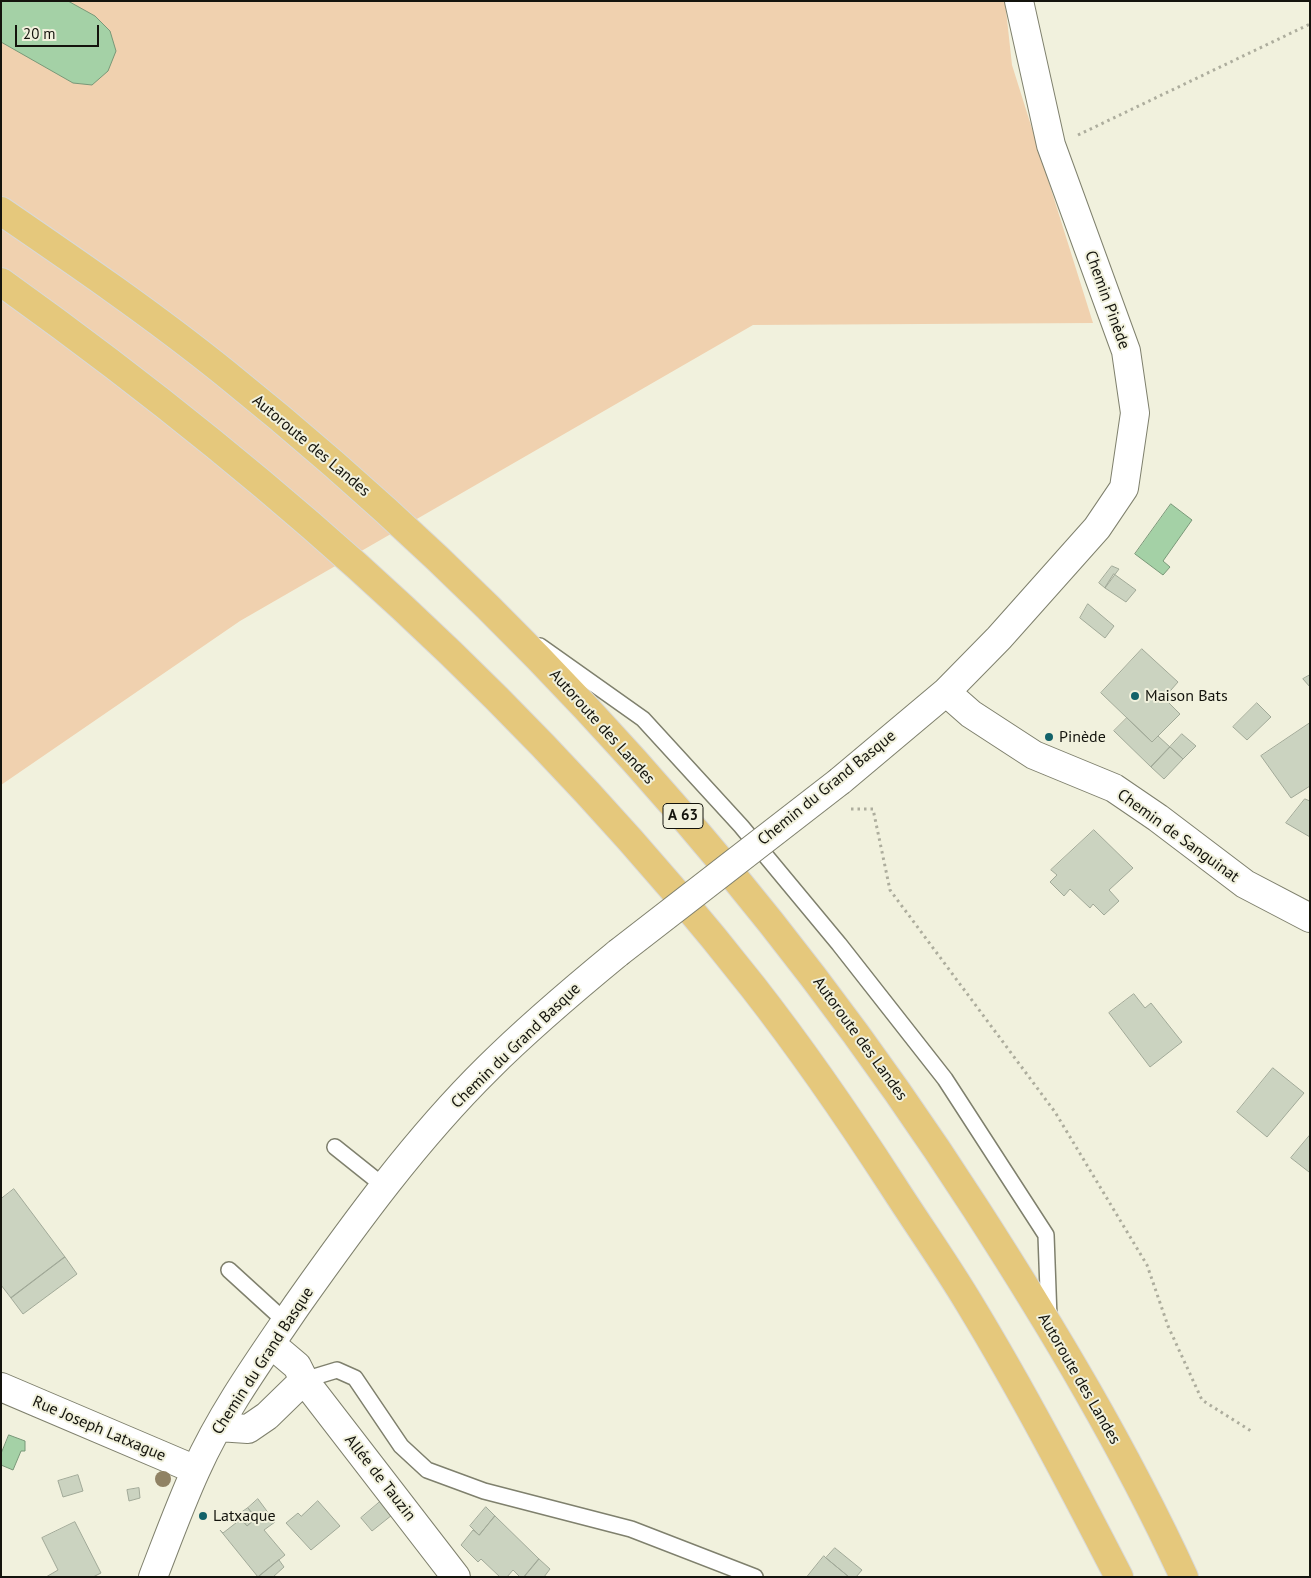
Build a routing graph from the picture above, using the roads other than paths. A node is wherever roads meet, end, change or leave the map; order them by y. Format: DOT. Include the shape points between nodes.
graph roads {
  1 [pos="1018,1"];
  2 [pos="1,211"];
  3 [pos="1,282"];
  4 [pos="502,619"];
  5 [pos="946,692"];
  6 [pos="1310,918"];
  7 [pos="335,1147"];
  8 [pos="385,1187"];
  9 [pos="229,1270"];
  10 [pos="286,1322"];
  11 [pos="1049,1326"];
  12 [pos="271,1344"];
  13 [pos="304,1380"];
  14 [pos="1,1387"];
  15 [pos="218,1427"];
  16 [pos="196,1470"];
  17 [pos="153,1577"];
  18 [pos="456,1577"];
  19 [pos="755,1577"];
  20 [pos="1119,1577"];
  21 [pos="1184,1577"];
  1 -- 5 [label="street, Chemin Pinède" via="1051,145 1126,351 1135,413 1124,488 1097,528"];
  2 -- 4 [label="highway, Autoroute des Landes / A 63" via="222,370 394,517"];
  3 -- 20 [label="highway" via="174,410 342,551 465,664 559,760 648,860 754,988 850,1120 968,1302 1049,1442"];
  4 -- 11 [label="highway, Autoroute des Landes / A 63" via="596,717 702,837 800,958 918,1118"];
  4 -- 11 [label="lane" via="643,719 741,826 945,1079 1046,1235"];
  5 -- 6 [label="street, Chemin de Sanguinat" via="971,714 1034,755 1114,788 1245,884"];
  5 -- 8 [label="street, Chemin du Grand Basque, bridge" via="840,781 566,996 488,1068"];
  7 -- 8 [label="lane"];
  8 -- 10 [label="street, Chemin du Grand Basque" via="345,1237"];
  9 -- 10 [label="lane"];
  10 -- 12 [label="street, Chemin du Grand Basque"];
  11 -- 21 [label="highway, Autoroute des Landes / A 63" via="1101,1415"];
  12 -- 13 [label="street, Allée de Tauzin" via="297,1366"];
  12 -- 15 [label="street, Chemin du Grand Basque"];
  13 -- 15 [label="street" via="267,1416 248,1429"];
  13 -- 18 [label="street, Allée de Tauzin"];
  13 -- 19 [label="lane" via="337,1370 355,1378 401,1446 427,1470 484,1491 631,1529"];
  14 -- 16 [label="street, Rue Joseph Latxague"];
  15 -- 16 [label="street, Chemin du Grand Basque"];
  16 -- 17 [label="street, Chemin du Grand Basque"];
}
